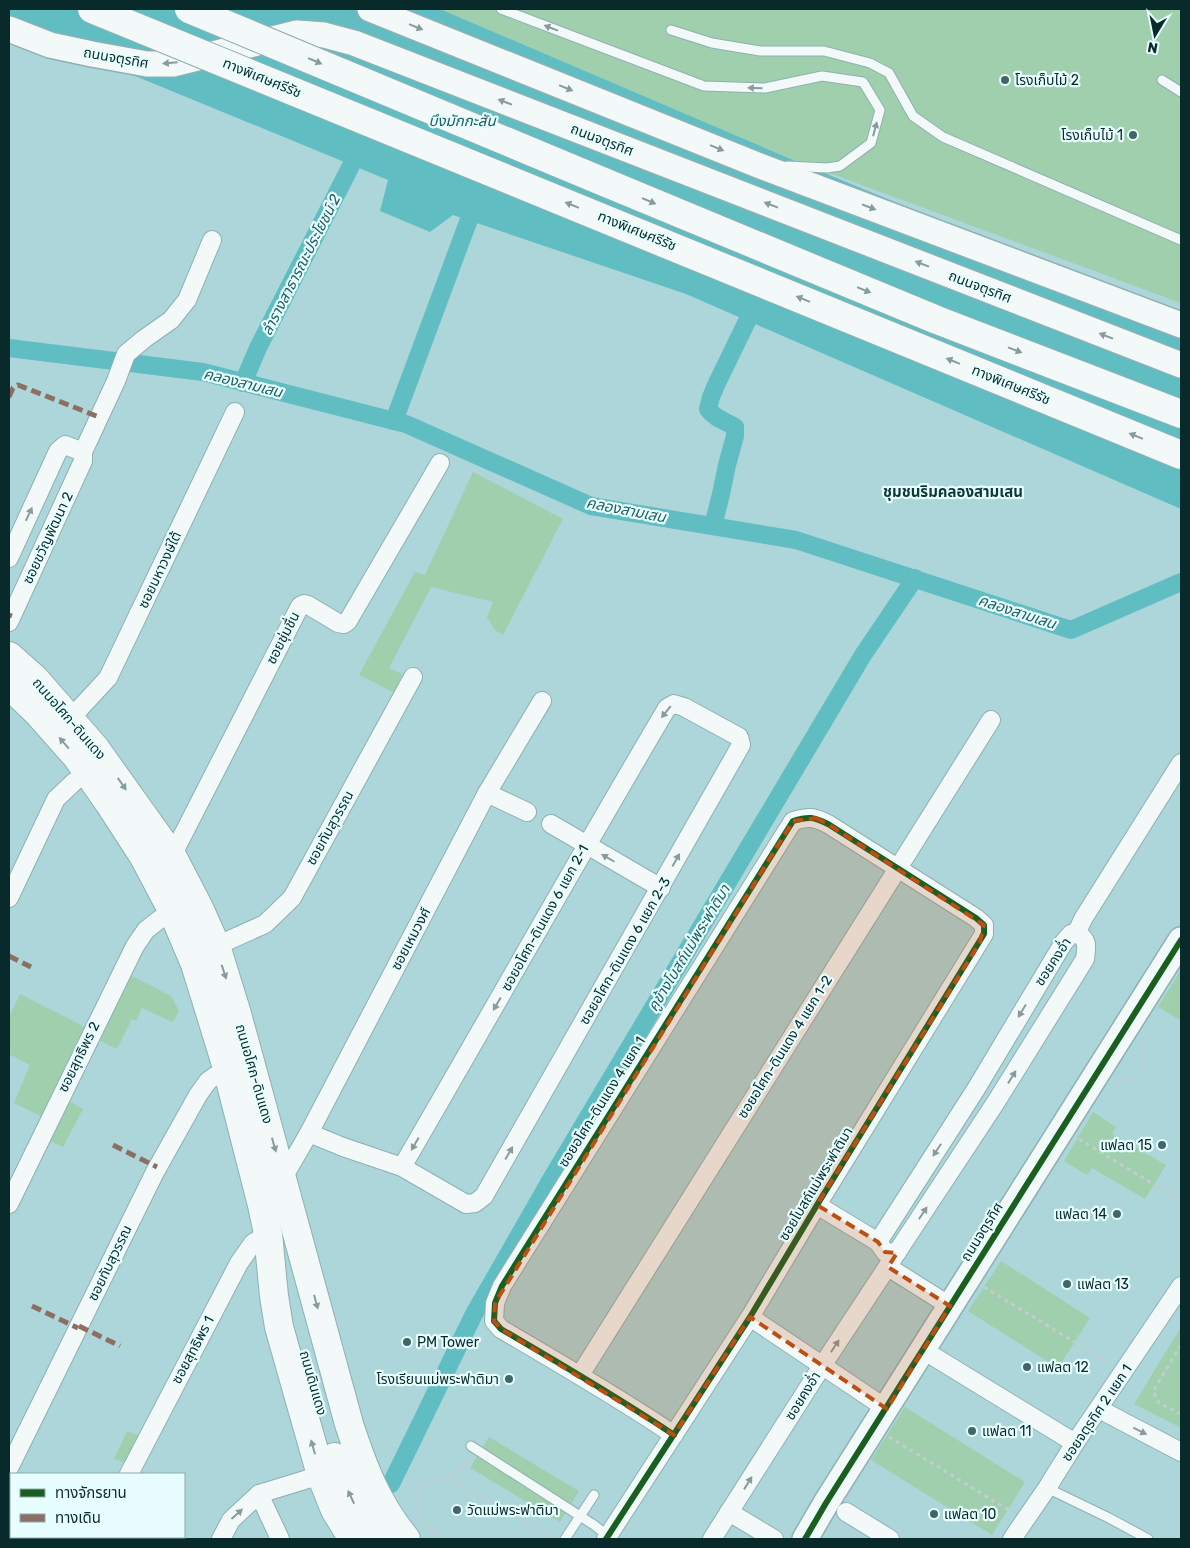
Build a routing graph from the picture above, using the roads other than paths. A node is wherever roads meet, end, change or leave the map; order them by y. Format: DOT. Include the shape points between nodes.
graph roads {
  1 [pos="92,9"];
  2 [pos="189,9"];
  3 [pos="370,9"];
  4 [pos="501,9"];
  5 [pos="9,13"];
  6 [pos="9,29"];
  7 [pos="671,30"];
  8 [pos="72,50"];
  9 [pos="1162,80"];
  10 [pos="1181,92"];
  11 [pos="760,166"];
  12 [pos="212,240"];
  13 [pos="1181,240"];
  14 [pos="1181,324"];
  15 [pos="1181,365"];
  16 [pos="1178,411"];
  17 [pos="235,412"];
  18 [pos="83,452"];
  19 [pos="1181,455"];
  20 [pos="440,463"];
  21 [pos="9,558"];
  22 [pos="9,622"];
  23 [pos="9,656"];
  24 [pos="413,677"];
  25 [pos="9,685"];
  26 [pos="542,701"];
  27 [pos="9,711"];
  28 [pos="70,719"];
  29 [pos="707,720"];
  30 [pos="991,720"];
  31 [pos="1181,763"];
  32 [pos="74,782"];
  33 [pos="487,793"];
  34 [pos="527,812"];
  35 [pos="551,824"];
  36 [pos="586,845"];
  37 [pos="172,856"];
  38 [pos="897,869"];
  39 [pos="661,888"];
  40 [pos="9,898"];
  41 [pos="160,918"];
  42 [pos="1077,932"];
  43 [pos="1181,940"];
  44 [pos="216,946"];
  45 [pos="216,1031"];
  46 [pos="228,1072"];
  47 [pos="976,1089"];
  48 [pos="996,1102"];
  49 [pos="309,1133"];
  50 [pos="402,1167"];
  51 [pos="283,1178"];
  52 [pos="9,1204"];
  53 [pos="817,1205"];
  54 [pos="269,1231"];
  55 [pos="878,1242"];
  56 [pos="892,1260"];
  57 [pos="1181,1286"];
  58 [pos="950,1306"];
  59 [pos="750,1317"];
  60 [pos="923,1350"];
  61 [pos="822,1366"];
  62 [pos="580,1375"];
  63 [pos="887,1409"];
  64 [pos="1099,1409"];
  65 [pos="674,1435"];
  66 [pos="1075,1443"];
  67 [pos="472,1447"];
  68 [pos="1181,1452"];
  69 [pos="9,1468"];
  70 [pos="130,1473"];
  71 [pos="321,1475"];
  72 [pos="1048,1488"];
  73 [pos="259,1494"];
  74 [pos="594,1495"];
  75 [pos="729,1512"];
  76 [pos="846,1512"];
  77 [pos="580,1516"];
  78 [pos="607,1537"];
  79 [pos="221,1539"];
  80 [pos="280,1539"];
  81 [pos="353,1539"];
  82 [pos="376,1539"];
  83 [pos="406,1539"];
  84 [pos="566,1539"];
  85 [pos="712,1539"];
  86 [pos="774,1539"];
  87 [pos="805,1539"];
  88 [pos="890,1539"];
  89 [pos="1012,1539"];
  90 [pos="1148,1539"];
  19 -- 1 [label="main road, ทางพิเศษศรีรัช, one-way, bridge"];
  2 -- 16 [label="main road, one-way, bridge" via="937,320"];
  3 -- 11 [label="main road, one-way"];
  11 -- 4 [label="lane, one-way" via="840,166 871,143 880,110 863,82 822,76 764,88 704,86"];
  5 -- 8 [label="main road"];
  6 -- 8 [label="main road, ถนนจตุรทิศ"];
  7 -- 13 [label="lane" via="712,43 760,51 824,51 870,63 889,73 913,116 943,137"];
  15 -- 8 [label="main road, ถนนจตุรทิศ, one-way, bridge" via="354,43 324,35 296,33 173,64 147,64"];
  9 -- 10 [label="lane"];
  11 -- 14 [label="main road, one-way"];
  12 -- 18 [label="street, ซอยขวัญพัฒนา 2" via="186,300 171,320 126,354"];
  17 -- 28 [label="street, ซอยมหาวงษ์ใต้" via="108,678"];
  21 -- 18 [label="street, ซอยขวัญพัฒนา 2, one-way" via="58,451 65,445"];
  18 -- 22 [label="street, ซอยขวัญพัฒนา 2" via="83,461"];
  20 -- 37 [label="street, ซอยชุ่มชื่น" via="348,621 338,623 308,604 300,606"];
  23 -- 28 [label="main road, ถนนอโศก-ดินแดง" via="35,679"];
  24 -- 44 [label="street, ซอยทับสุวรรณ" via="292,898 265,924"];
  45 -- 25 [label="main road, ถนนอโศก-ดินแดง, one-way" via="195,964 144,856 77,757"];
  26 -- 33 [label="street, ซอยเหมวงศ์"];
  27 -- 32 [label="main road, ถนนอโศก-ดินแดง"];
  28 -- 37 [label="main road, ถนนอโศก-ดินแดง, one-way" via="95,748"];
  29 -- 36 [label="street, ซอยอโศก-ดินแดง 6 แยก 2-1, one-way" via="684,707 674,704 667,708"];
  39 -- 29 [label="street, ซอยอโศก-ดินแดง 6 แยก 2-3, one-way" via="741,745 740,738"];
  30 -- 38 [label="street, ซอยอโศก-ดินแดง 4 แยก 1-2"];
  31 -- 42 [label="street"];
  32 -- 40 [label="street" via="56,799"];
  32 -- 41 [label="main road, ถนนอโศก-ดินแดง" via="133,869"];
  33 -- 34 [label="street"];
  33 -- 49 [label="street, ซอยเหมวงศ์"];
  35 -- 36 [label="street"];
  39 -- 36 [label="street, one-way"];
  36 -- 50 [label="street, ซอยอโศก-ดินแดง 6 แยก 2-1, one-way"];
  37 -- 44 [label="main road, ถนนอโศก-ดินแดง"];
  38 -- 53 [label="street, ซอยโบสถ์แม่พระฟาติมา" via="976,918 984,925 984,934"];
  38 -- 62 [label="street, ซอยอโศก-ดินแดง 4 แยก 1-2"];
  38 -- 62 [label="street, ซอยอโศก-ดินแดง 4 แยก 1" via="816,818 793,821 494,1303 494,1321 501,1329"];
  50 -- 39 [label="street, ซอยอโศก-ดินแดง 6 แยก 2-3, one-way" via="466,1204 475,1203 484,1196"];
  41 -- 45 [label="main road, ถนนอโศก-ดินแดง"];
  41 -- 52 [label="street, ซอยสุทธิพร 2" via="135,946"];
  42 -- 47 [label="street, ซอยคงอ่ำ, one-way" via="1064,942"];
  48 -- 42 [label="street, ซอยคงอ่ำ, one-way" via="1084,959 1085,938"];
  43 -- 58 [label="main road, ถนนจตุรทิศ"];
  44 -- 51 [label="main road, ถนนอโศก-ดินแดง, one-way"];
  45 -- 46 [label="main road, ถนนอโศก-ดินแดง"];
  46 -- 54 [label="main road, ถนนอโศก-ดินแดง"];
  46 -- 69 [label="street, ซอยทับสุวรรณ" via="208,1081 155,1172"];
  47 -- 48 [label="street"];
  47 -- 55 [label="street, ซอยคงอ่ำ, one-way"];
  56 -- 48 [label="street, ซอยคงอ่ำ, one-way"];
  49 -- 50 [label="street"];
  49 -- 51 [label="street, ซอยเหมวงศ์"];
  51 -- 83 [label="main road, ถนนอโศก-ดินแดง, one-way" via="360,1460 372,1487"];
  53 -- 55 [label="street"];
  53 -- 59 [label="street, ซอยโบสถ์แม่พระฟาติมา"];
  54 -- 70 [label="street, ซอยสุทธิพร 1" via="253,1243 239,1263"];
  71 -- 54 [label="main road, ถนนอโศก-ดินแดง, one-way" via="279,1327"];
  82 -- 54 [label="main road, ถนนดินแดง, one-way" via="358,1514 340,1473"];
  55 -- 56 [label="street"];
  56 -- 58 [label="street"];
  61 -- 56 [label="street, ซอยคงอ่ำ, one-way"];
  57 -- 64 [label="street, ซอยจตุรทิศ 2 แยก 1"];
  58 -- 60 [label="main road, ถนนจตุรทิศ"];
  59 -- 61 [label="street"];
  59 -- 65 [label="street, ซอยโบสถ์แม่พระฟาติมา"];
  60 -- 63 [label="main road, ถนนจตุรทิศ"];
  60 -- 66 [label="street"];
  61 -- 63 [label="street"];
  75 -- 61 [label="street, ซอยคงอ่ำ, one-way"];
  62 -- 65 [label="street, ซอยอโศก-ดินแดง 4 แยก 1" via="640,1420"];
  63 -- 87 [label="main road, ถนนจตุรทิศ"];
  64 -- 66 [label="street, ซอยจตุรทิศ 2 แยก 1"];
  64 -- 68 [label="street, one-way"];
  65 -- 78 [label="street, ซอยโบสถ์แม่พระฟาติมา"];
  66 -- 72 [label="street, ซอยจตุรทิศ 2 แยก 1"];
  67 -- 77 [label="lane"];
  71 -- 73 [label="street"];
  71 -- 81 [label="main road, ถนนอโศก-ดินแดง" via="335,1510"];
  72 -- 89 [label="street, ซอยจตุรทิศ 2 แยก 1"];
  72 -- 90 [label="lane"];
  79 -- 73 [label="street, one-way" via="231,1520"];
  73 -- 80 [label="street"];
  74 -- 77 [label="lane"];
  75 -- 85 [label="street, ซอยคงอ่ำ"];
  75 -- 86 [label="street"];
  76 -- 88 [label="street"];
  77 -- 78 [label="lane"];
  77 -- 84 [label="lane"];
}
